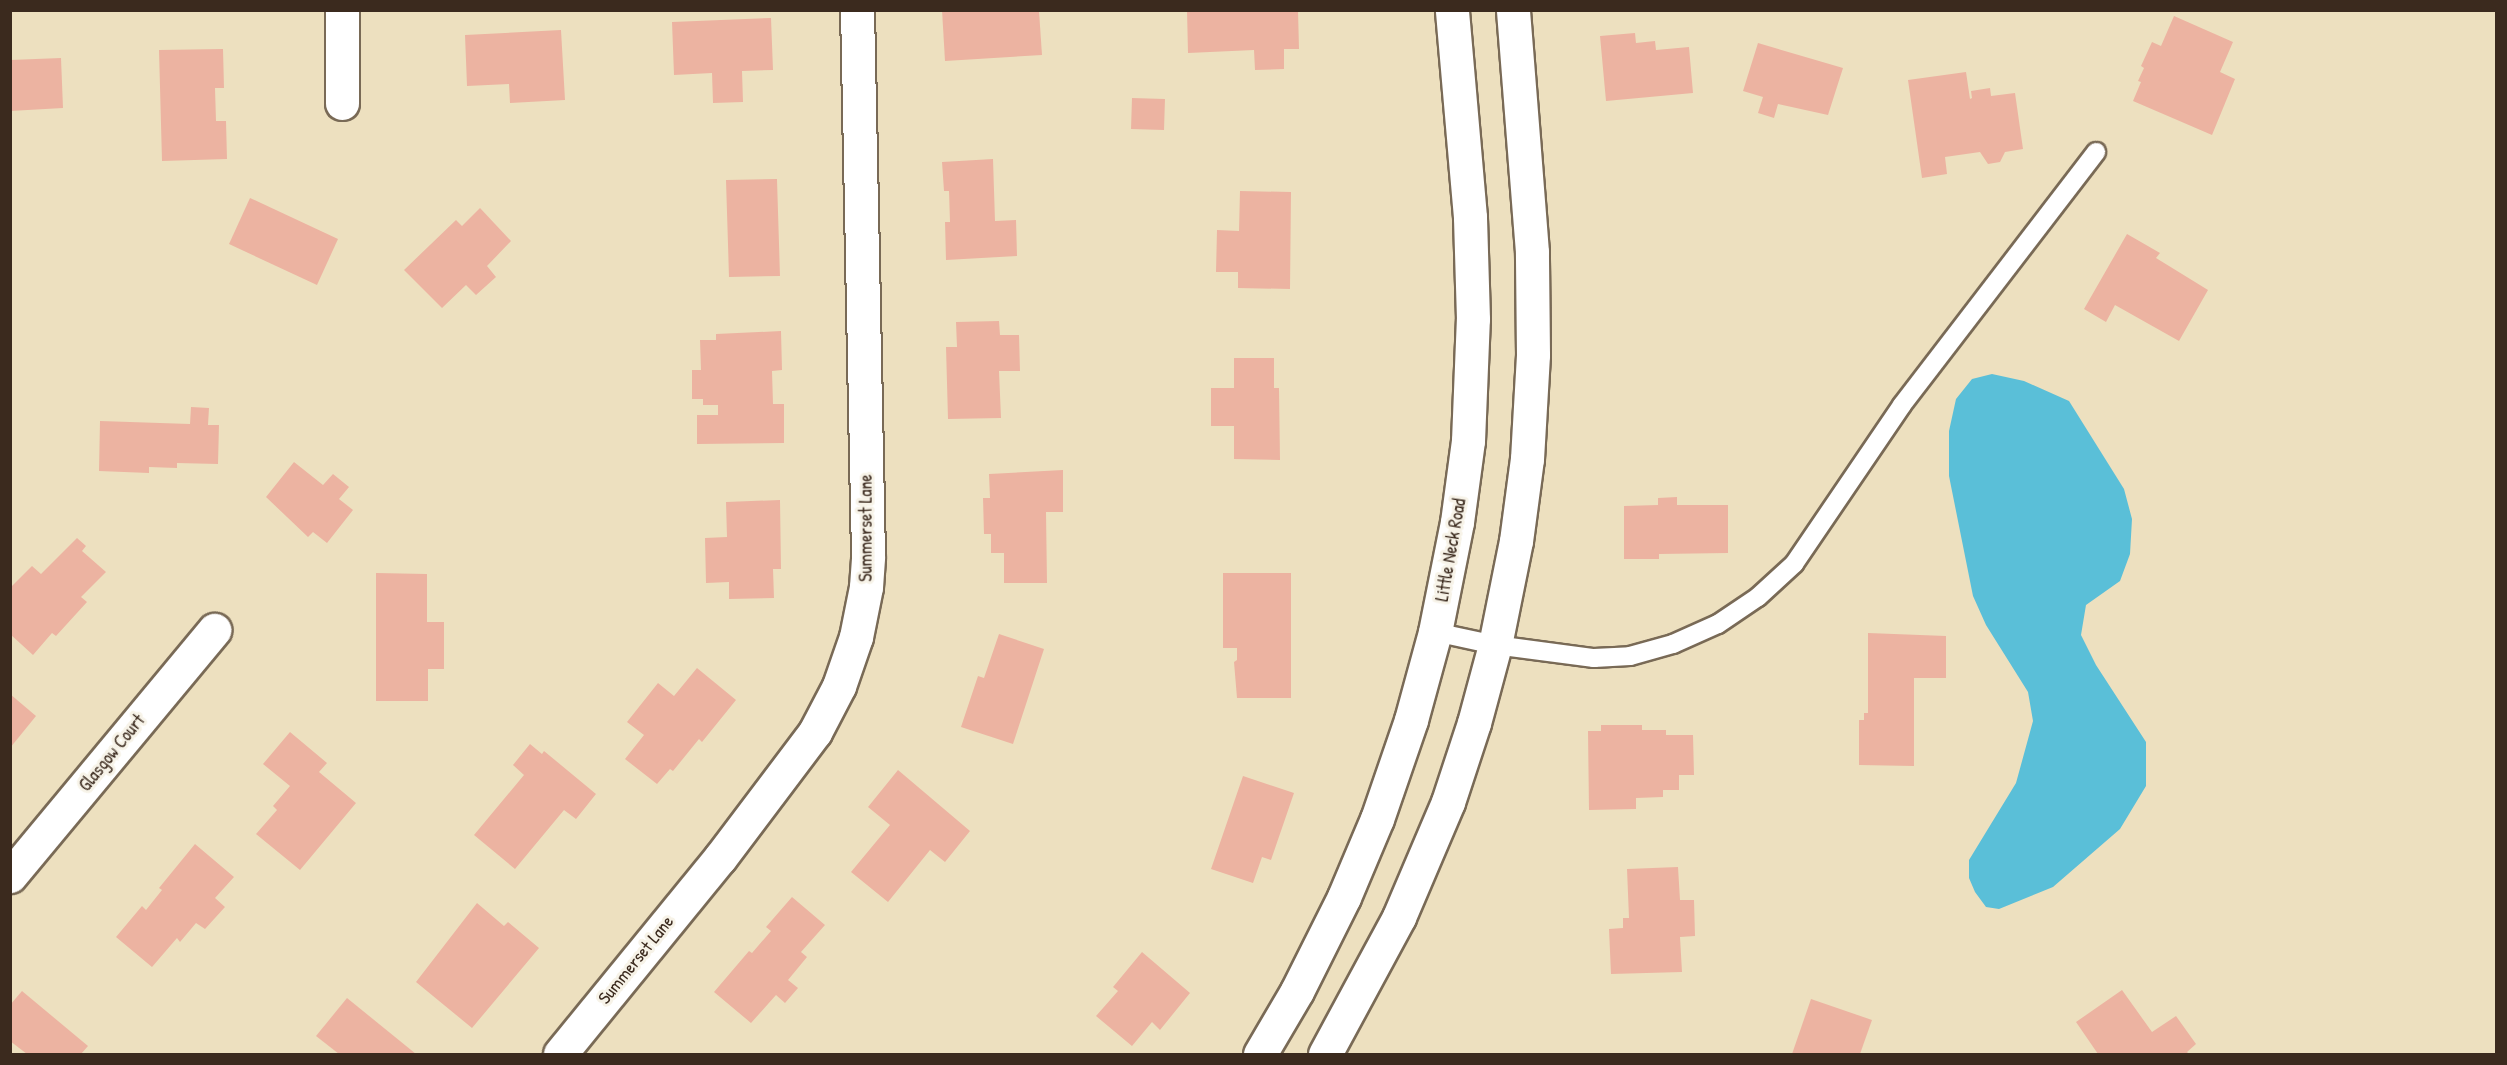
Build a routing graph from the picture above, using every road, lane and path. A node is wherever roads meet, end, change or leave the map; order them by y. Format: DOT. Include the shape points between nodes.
graph roads {
  1 [pos="342,10"];
  2 [pos="857,10"];
  3 [pos="1452,10"];
  4 [pos="1514,10"];
  5 [pos="342,103"];
  6 [pos="2096,152"];
  7 [pos="214,630"];
  8 [pos="1436,632"];
  9 [pos="1495,645"];
  10 [pos="10,876"];
  11 [pos="560,1054"];
  12 [pos="1260,1054"];
  13 [pos="1325,1054"];
  1 -- 5 [label="street"];
  2 -- 11 [label="street, Summerset Lane" via="868,555 856,637 839,686 815,732 720,858"];
  3 -- 8 [label="street, Little Neck Road" via="1470,217 1473,319 1468,441"];
  4 -- 9 [label="street" via="1532,252 1533,355 1527,459 1516,541"];
  6 -- 9 [label="lane" via="1902,405 1794,564 1758,597 1718,624 1673,644 1630,656 1594,658"];
  7 -- 10 [label="street, Glasgow Court"];
  8 -- 9 [label="lane"];
  8 -- 12 [label="street, Little Neck Road" via="1411,720 1365,848 1297,991"];
  9 -- 13 [label="street" via="1448,802 1399,917"];
}
